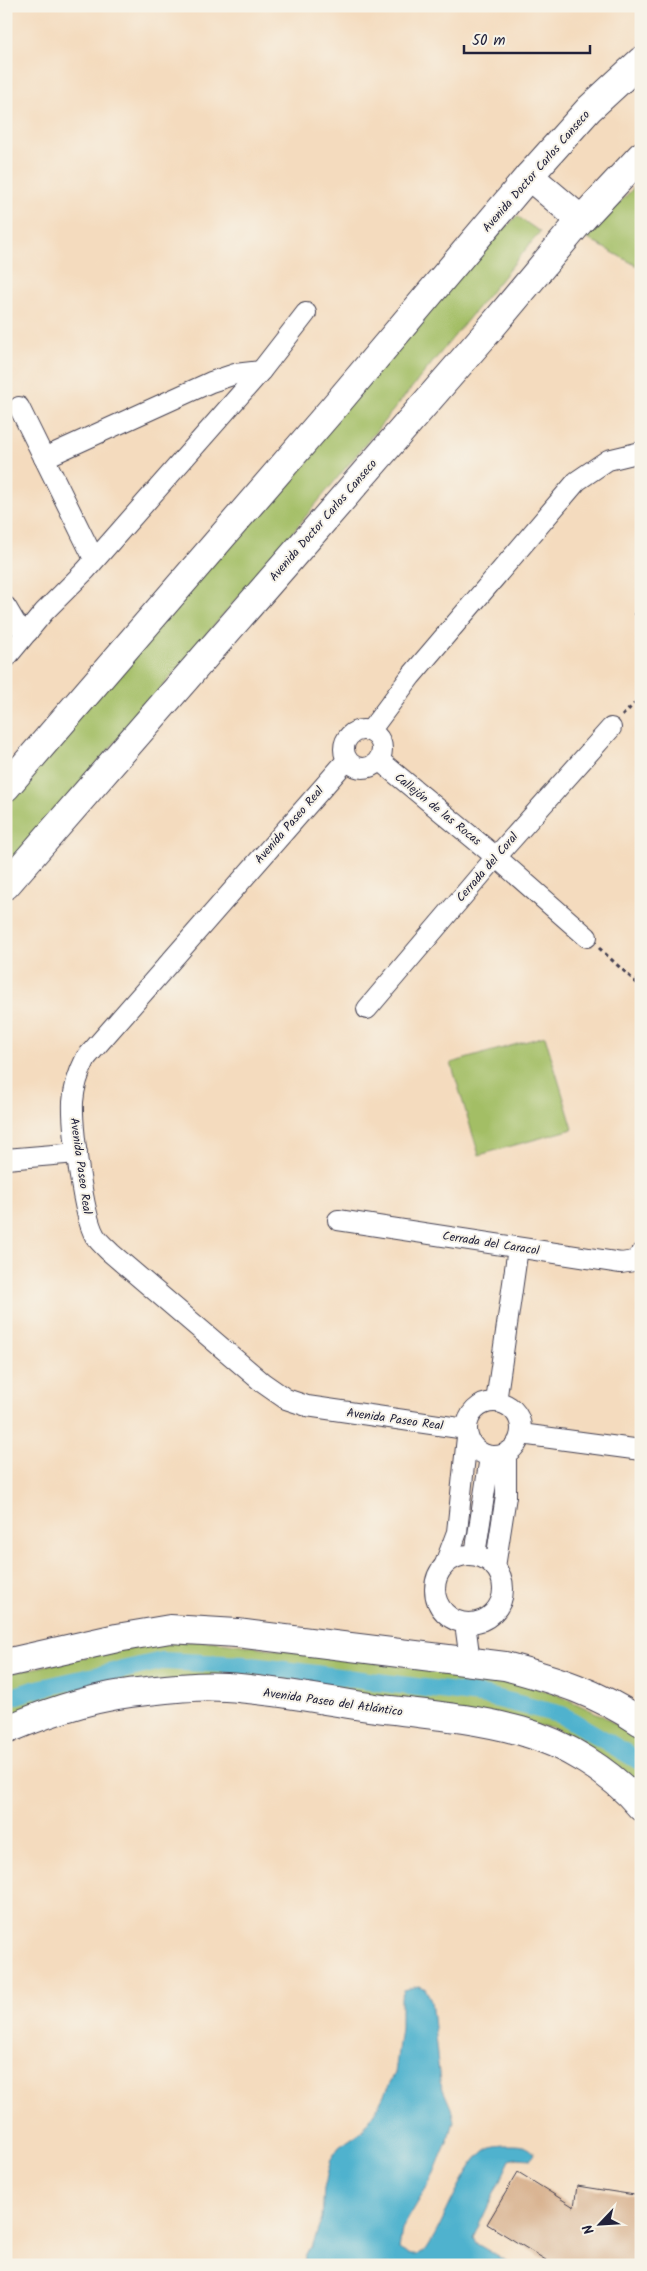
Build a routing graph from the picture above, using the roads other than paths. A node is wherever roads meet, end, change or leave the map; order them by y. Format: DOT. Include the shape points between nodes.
graph roads {
  1 [pos="641,61"];
  2 [pos="641,156"];
  3 [pos="529,176"];
  4 [pos="580,220"];
  5 [pos="306,314"];
  6 [pos="261,372"];
  7 [pos="19,406"];
  8 [pos="641,452"];
  9 [pos="44,458"];
  10 [pos="94,560"];
  11 [pos="6,607"];
  12 [pos="28,632"];
  13 [pos="6,658"];
  14 [pos="611,728"];
  15 [pos="370,731"];
  16 [pos="347,760"];
  17 [pos="378,760"];
  18 [pos="6,787"];
  19 [pos="496,857"];
  20 [pos="6,885"];
  21 [pos="587,937"];
  22 [pos="367,1009"];
  23 [pos="77,1153"];
  24 [pos="6,1159"];
  25 [pos="338,1220"];
  26 [pos="518,1248"];
  27 [pos="641,1254"];
  28 [pos="496,1402"];
  29 [pos="467,1433"];
  30 [pos="521,1434"];
  31 [pos="641,1450"];
  32 [pos="498,1455"];
  33 [pos="475,1555"];
  34 [pos="445,1564"];
  35 [pos="495,1566"];
  36 [pos="466,1622"];
  37 [pos="470,1661"];
  38 [pos="6,1663"];
  39 [pos="641,1722"];
  40 [pos="6,1730"];
  41 [pos="641,1807"];
  1 -- 3 [label="main road, Avenida Doctor Carlos Canseco" via="589,109"];
  2 -- 4 [label="main road, Avenida Doctor Carlos Canseco"];
  3 -- 4 [label="main road"];
  3 -- 18 [label="main road, Avenida Doctor Carlos Canseco"];
  4 -- 20 [label="main road, Avenida Doctor Carlos Canseco" via="484,336"];
  5 -- 6 [label="street"];
  6 -- 9 [label="street" via="235,374 211,382"];
  6 -- 10 [label="street"];
  7 -- 9 [label="street"];
  8 -- 15 [label="street" via="608,460 577,480 411,676"];
  9 -- 10 [label="street"];
  10 -- 12 [label="street"];
  11 -- 12 [label="street" via="16,624"];
  12 -- 13 [label="street"];
  14 -- 19 [label="street, Cerrada del Coral"];
  15 -- 16 [label="street" via="356,731 345,740"];
  15 -- 17 [label="street" via="380,740 382,754"];
  16 -- 17 [label="street" via="359,768 373,766"];
  16 -- 23 [label="street, Avenida Paseo Real" via="86,1058 77,1078 73,1102"];
  17 -- 19 [label="street, Callejón de las Rocas"];
  19 -- 21 [label="street, Callejón de las Rocas"];
  19 -- 22 [label="street, Cerrada del Coral"];
  23 -- 24 [label="street"];
  23 -- 29 [label="street, Avenida Paseo Real" via="95,1236 263,1383 286,1399 307,1406"];
  25 -- 26 [label="street, Cerrada del Caracol"];
  26 -- 27 [label="street, Cerrada del Caracol" via="622,1263 634,1261"];
  26 -- 28 [label="street"];
  28 -- 29 [label="street" via="479,1406 468,1420"];
  28 -- 30 [label="street" via="513,1409 518,1416"];
  29 -- 32 [label="street" via="476,1450"];
  29 -- 34 [label="street" via="457,1532"];
  30 -- 31 [label="street"];
  30 -- 32 [label="street" via="518,1442"];
  32 -- 33 [label="street"];
  32 -- 35 [label="street" via="506,1496"];
  33 -- 34 [label="street" via="464,1555"];
  33 -- 35 [label="street"];
  34 -- 36 [label="street" via="435,1584 436,1594 446,1614"];
  35 -- 36 [label="street" via="501,1576 502,1599 488,1617"];
  36 -- 37 [label="street"];
  37 -- 38 [label="main road" via="237,1633 170,1629"];
  37 -- 39 [label="main road" via="505,1666 556,1680 591,1693"];
  40 -- 41 [label="main road, Avenida Paseo del Atlántico" via="62,1709 108,1697 145,1691 226,1687 474,1721 522,1731 560,1746 589,1763 615,1781"];
}
